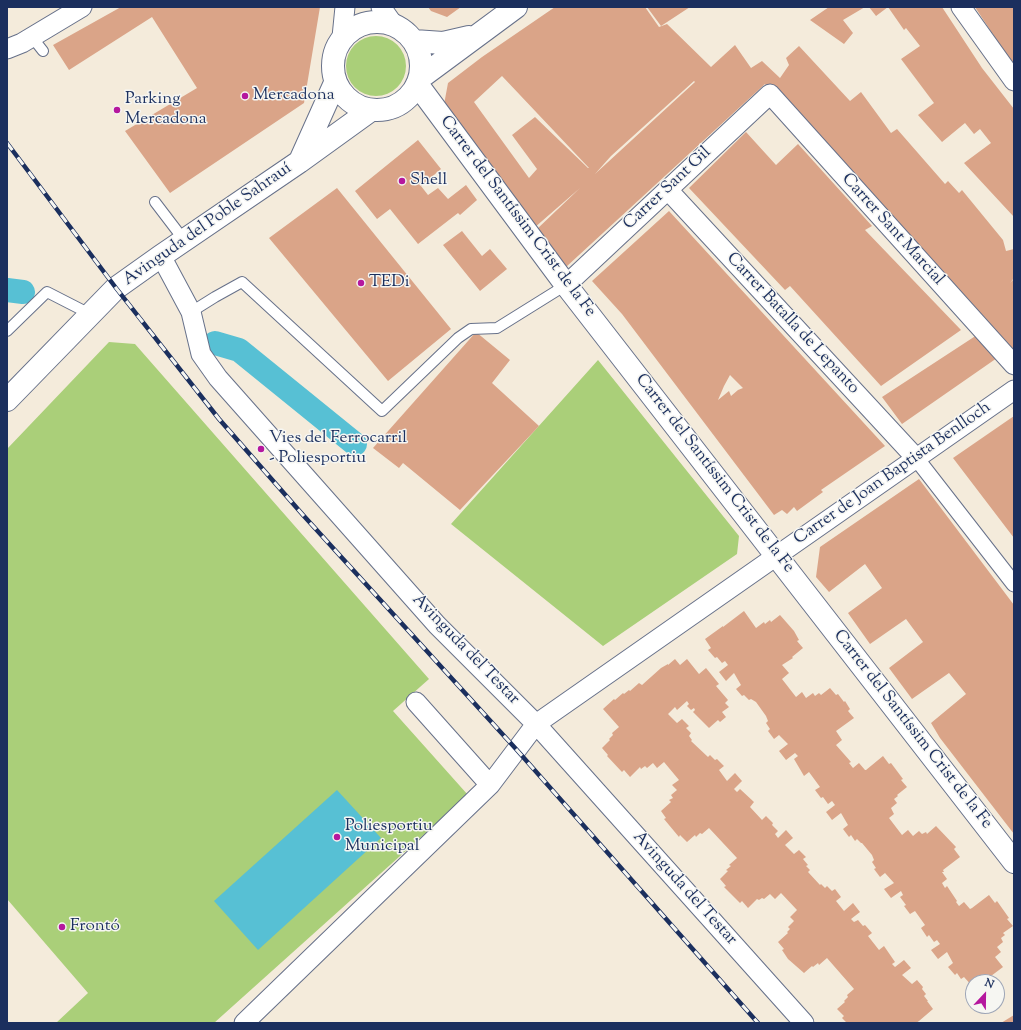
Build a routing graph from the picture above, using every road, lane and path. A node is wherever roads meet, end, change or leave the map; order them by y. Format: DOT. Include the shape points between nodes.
graph roads {
  1 [pos="82,7"];
  2 [pos="345,7"];
  3 [pos="516,7"];
  4 [pos="961,7"];
  5 [pos="387,15"];
  6 [pos="474,36"];
  7 [pos="342,37"];
  8 [pos="414,41"];
  9 [pos="7,49"];
  10 [pos="418,81"];
  11 [pos="1014,81"];
  12 [pos="335,82"];
  13 [pos="770,94"];
  14 [pos="371,110"];
  15 [pos="299,162"];
  16 [pos="668,190"];
  17 [pos="155,202"];
  18 [pos="184,240"];
  19 [pos="161,256"];
  20 [pos="566,285"];
  21 [pos="191,312"];
  22 [pos="90,314"];
  23 [pos="7,331"];
  24 [pos="1014,365"];
  25 [pos="1014,390"];
  26 [pos="7,400"];
  27 [pos="916,458"];
  28 [pos="776,555"];
  29 [pos="1014,584"];
  30 [pos="416,702"];
  31 [pos="536,724"];
  32 [pos="490,785"];
  33 [pos="1014,862"];
  34 [pos="244,1023"];
  35 [pos="804,1023"];
  1 -- 9 [label="street" via="38,44"];
  2 -- 7 [label="street"];
  3 -- 6 [label="street"];
  4 -- 11 [label="street"];
  5 -- 7 [label="street" via="365,22"];
  5 -- 8 [label="street"];
  6 -- 8 [label="street" via="444,43"];
  6 -- 10 [label="street"];
  7 -- 12 [label="street" via="332,58"];
  8 -- 10 [label="street" via="421,59"];
  10 -- 14 [label="street" via="414,90 395,106"];
  10 -- 20 [label="street, Carrer del Santíssim Crist de la Fe"];
  12 -- 14 [label="street" via="349,101"];
  12 -- 15 [label="street, Avinguda del Poble Sahrauí"];
  13 -- 16 [label="street, Carrer Sant Gil"];
  13 -- 24 [label="street, Carrer Sant Marcial"];
  14 -- 15 [label="street, Avinguda del Poble Sahrauí"];
  15 -- 18 [label="street, Avinguda del Poble Sahrauí"];
  16 -- 20 [label="street, Carrer Sant Gil"];
  16 -- 27 [label="street, Carrer Batalla de Lepanto"];
  17 -- 18 [label="lane"];
  18 -- 19 [label="street, Avinguda del Poble Sahrauí"];
  19 -- 21 [label="street, Avinguda del Testar"];
  19 -- 22 [label="street, Avinguda del Poble Sahrauí" via="116,288"];
  20 -- 21 [label="lane" via="497,328 471,329 458,338 382,411 242,282"];
  20 -- 28 [label="street, Carrer del Santíssim Crist de la Fe"];
  21 -- 31 [label="street, Avinguda del Testar" via="201,354 218,378 437,625"];
  22 -- 23 [label="lane" via="47,292"];
  22 -- 26 [label="street, Avinguda del Poble Sahrauí"];
  25 -- 27 [label="street, Carrer de Joan Baptista Benlloch"];
  27 -- 28 [label="street, Carrer de Joan Baptista Benlloch"];
  27 -- 29 [label="street"];
  28 -- 31 [label="street, Carrer de Joan Baptista Benlloch"];
  28 -- 33 [label="street, Carrer del Santíssim Crist de la Fe"];
  30 -- 32 [label="street"];
  31 -- 32 [label="street, Carrer de Joan Baptista Benlloch"];
  31 -- 35 [label="street, Avinguda del Testar"];
  32 -- 34 [label="street, Carrer de Joan Baptista Benlloch"];
}
